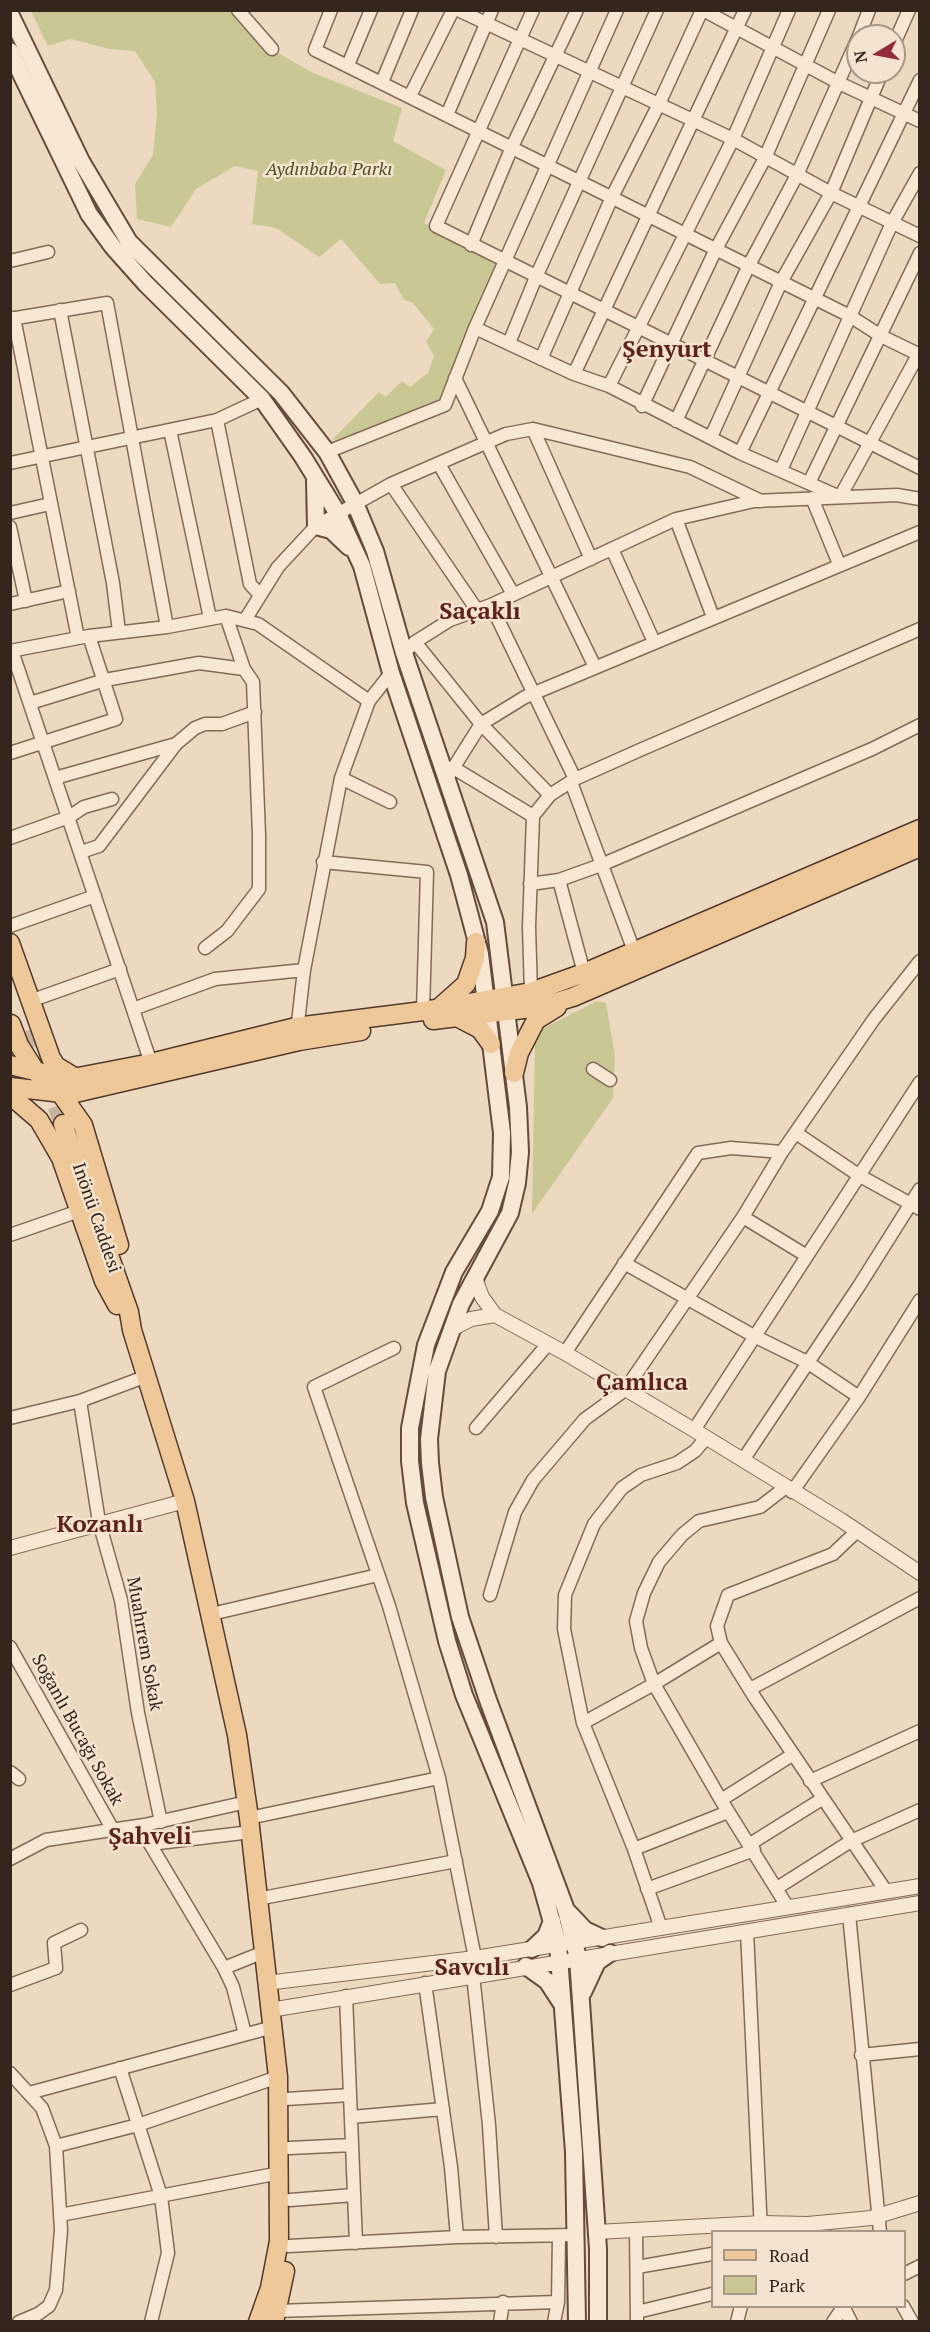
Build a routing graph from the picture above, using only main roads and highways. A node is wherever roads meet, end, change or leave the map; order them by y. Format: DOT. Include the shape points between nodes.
graph roads {
  1 [pos="10,14"];
  2 [pos="10,51"];
  3 [pos="314,474"];
  4 [pos="356,555"];
  5 [pos="920,829"];
  6 [pos="920,847"];
  7 [pos="476,942"];
  8 [pos="10,943"];
  9 [pos="10,976"];
  10 [pos="573,998"];
  11 [pos="504,1004"];
  12 [pos="485,1007"];
  13 [pos="431,1009"];
  14 [pos="458,1017"];
  15 [pos="11,1023"];
  16 [pos="29,1030"];
  17 [pos="297,1034"];
  18 [pos="491,1044"];
  19 [pos="10,1065"];
  20 [pos="36,1072"];
  21 [pos="514,1073"];
  22 [pos="76,1078"];
  23 [pos="99,1089"];
  24 [pos="14,1091"];
  25 [pos="61,1094"];
  26 [pos="63,1124"];
  27 [pos="83,1125"];
  28 [pos="136,1329"];
  29 [pos="251,1817"];
  30 [pos="261,1898"];
  31 [pos="566,1910"];
  32 [pos="552,1921"];
  33 [pos="532,1949"];
  34 [pos="568,1952"];
  35 [pos="526,1966"];
  36 [pos="271,1983"];
  37 [pos="581,1999"];
  38 [pos="564,2010"];
  39 [pos="274,2015"];
  40 [pos="275,2316"];
  41 [pos="258,2322"];
  42 [pos="577,2322"];
  43 [pos="598,2322"];
  1 -- 11 [label="main road" via="81,161 129,242 281,393 327,452 354,502 409,647 495,922"];
  2 -- 3 [label="main road" via="66,170 101,231 146,284 262,399"];
  3 -- 4 [label="main road"];
  3 -- 4 [label="main road" via="316,526 331,530"];
  4 -- 7 [label="main road" via="391,673 445,830"];
  5 -- 11 [label="main road"];
  6 -- 10 [label="main road"];
  7 -- 12 [label="main road"];
  7 -- 13 [label="main road" via="466,984"];
  8 -- 22 [label="main road" via="51,1059"];
  9 -- 16 [label="main road"];
  10 -- 11 [label="main road" via="540,1007"];
  10 -- 21 [label="main road" via="536,1020 519,1053"];
  11 -- 12 [label="main road"];
  11 -- 21 [label="main road"];
  12 -- 13 [label="main road"];
  12 -- 14 [label="main road"];
  12 -- 18 [label="main road"];
  13 -- 17 [label="main road"];
  14 -- 17 [label="main road"];
  14 -- 18 [label="main road" via="480,1029"];
  15 -- 20 [label="main road"];
  17 -- 22 [label="main road"];
  17 -- 23 [label="main road"];
  18 -- 32 [label="main road" via="502,1133 501,1177 490,1211 454,1272 426,1345 410,1428 410,1461 415,1503 464,1695 541,1883"];
  19 -- 20 [label="main road"];
  20 -- 22 [label="main road" via="55,1078"];
  20 -- 25 [label="main road"];
  21 -- 31 [label="main road" via="519,1152 510,1214 452,1329 437,1371 429,1439 434,1497 460,1617"];
  23 -- 25 [label="main road"];
  23 -- 27 [label="main road" via="88,1105"];
  24 -- 25 [label="main road"];
  24 -- 28 [label="main road" via="39,1120 61,1158 104,1281"];
  25 -- 27 [label="main road"];
  26 -- 28 [label="main road, Inönü Caddesi"];
  27 -- 28 [label="main road" via="130,1281"];
  28 -- 29 [label="main road" via="185,1501 229,1692"];
  28 -- 29 [label="main road" via="178,1442 196,1505 220,1612"];
  29 -- 30 [label="main road"];
  30 -- 36 [label="main road"];
  30 -- 36 [label="main road" via="264,1952"];
  31 -- 34 [label="main road"];
  31 -- 37 [label="main road" via="606,1945 586,1980"];
  32 -- 33 [label="main road" via="546,1936"];
  32 -- 34 [label="main road"];
  34 -- 37 [label="main road"];
  34 -- 38 [label="main road"];
  35 -- 38 [label="main road" via="547,1981"];
  36 -- 39 [label="main road"];
  37 -- 43 [label="main road" via="597,2232"];
  38 -- 42 [label="main road" via="577,2235"];
  39 -- 40 [label="main road" via="286,2099 290,2200 289,2246"];
  39 -- 41 [label="main road" via="279,2241"];
}
